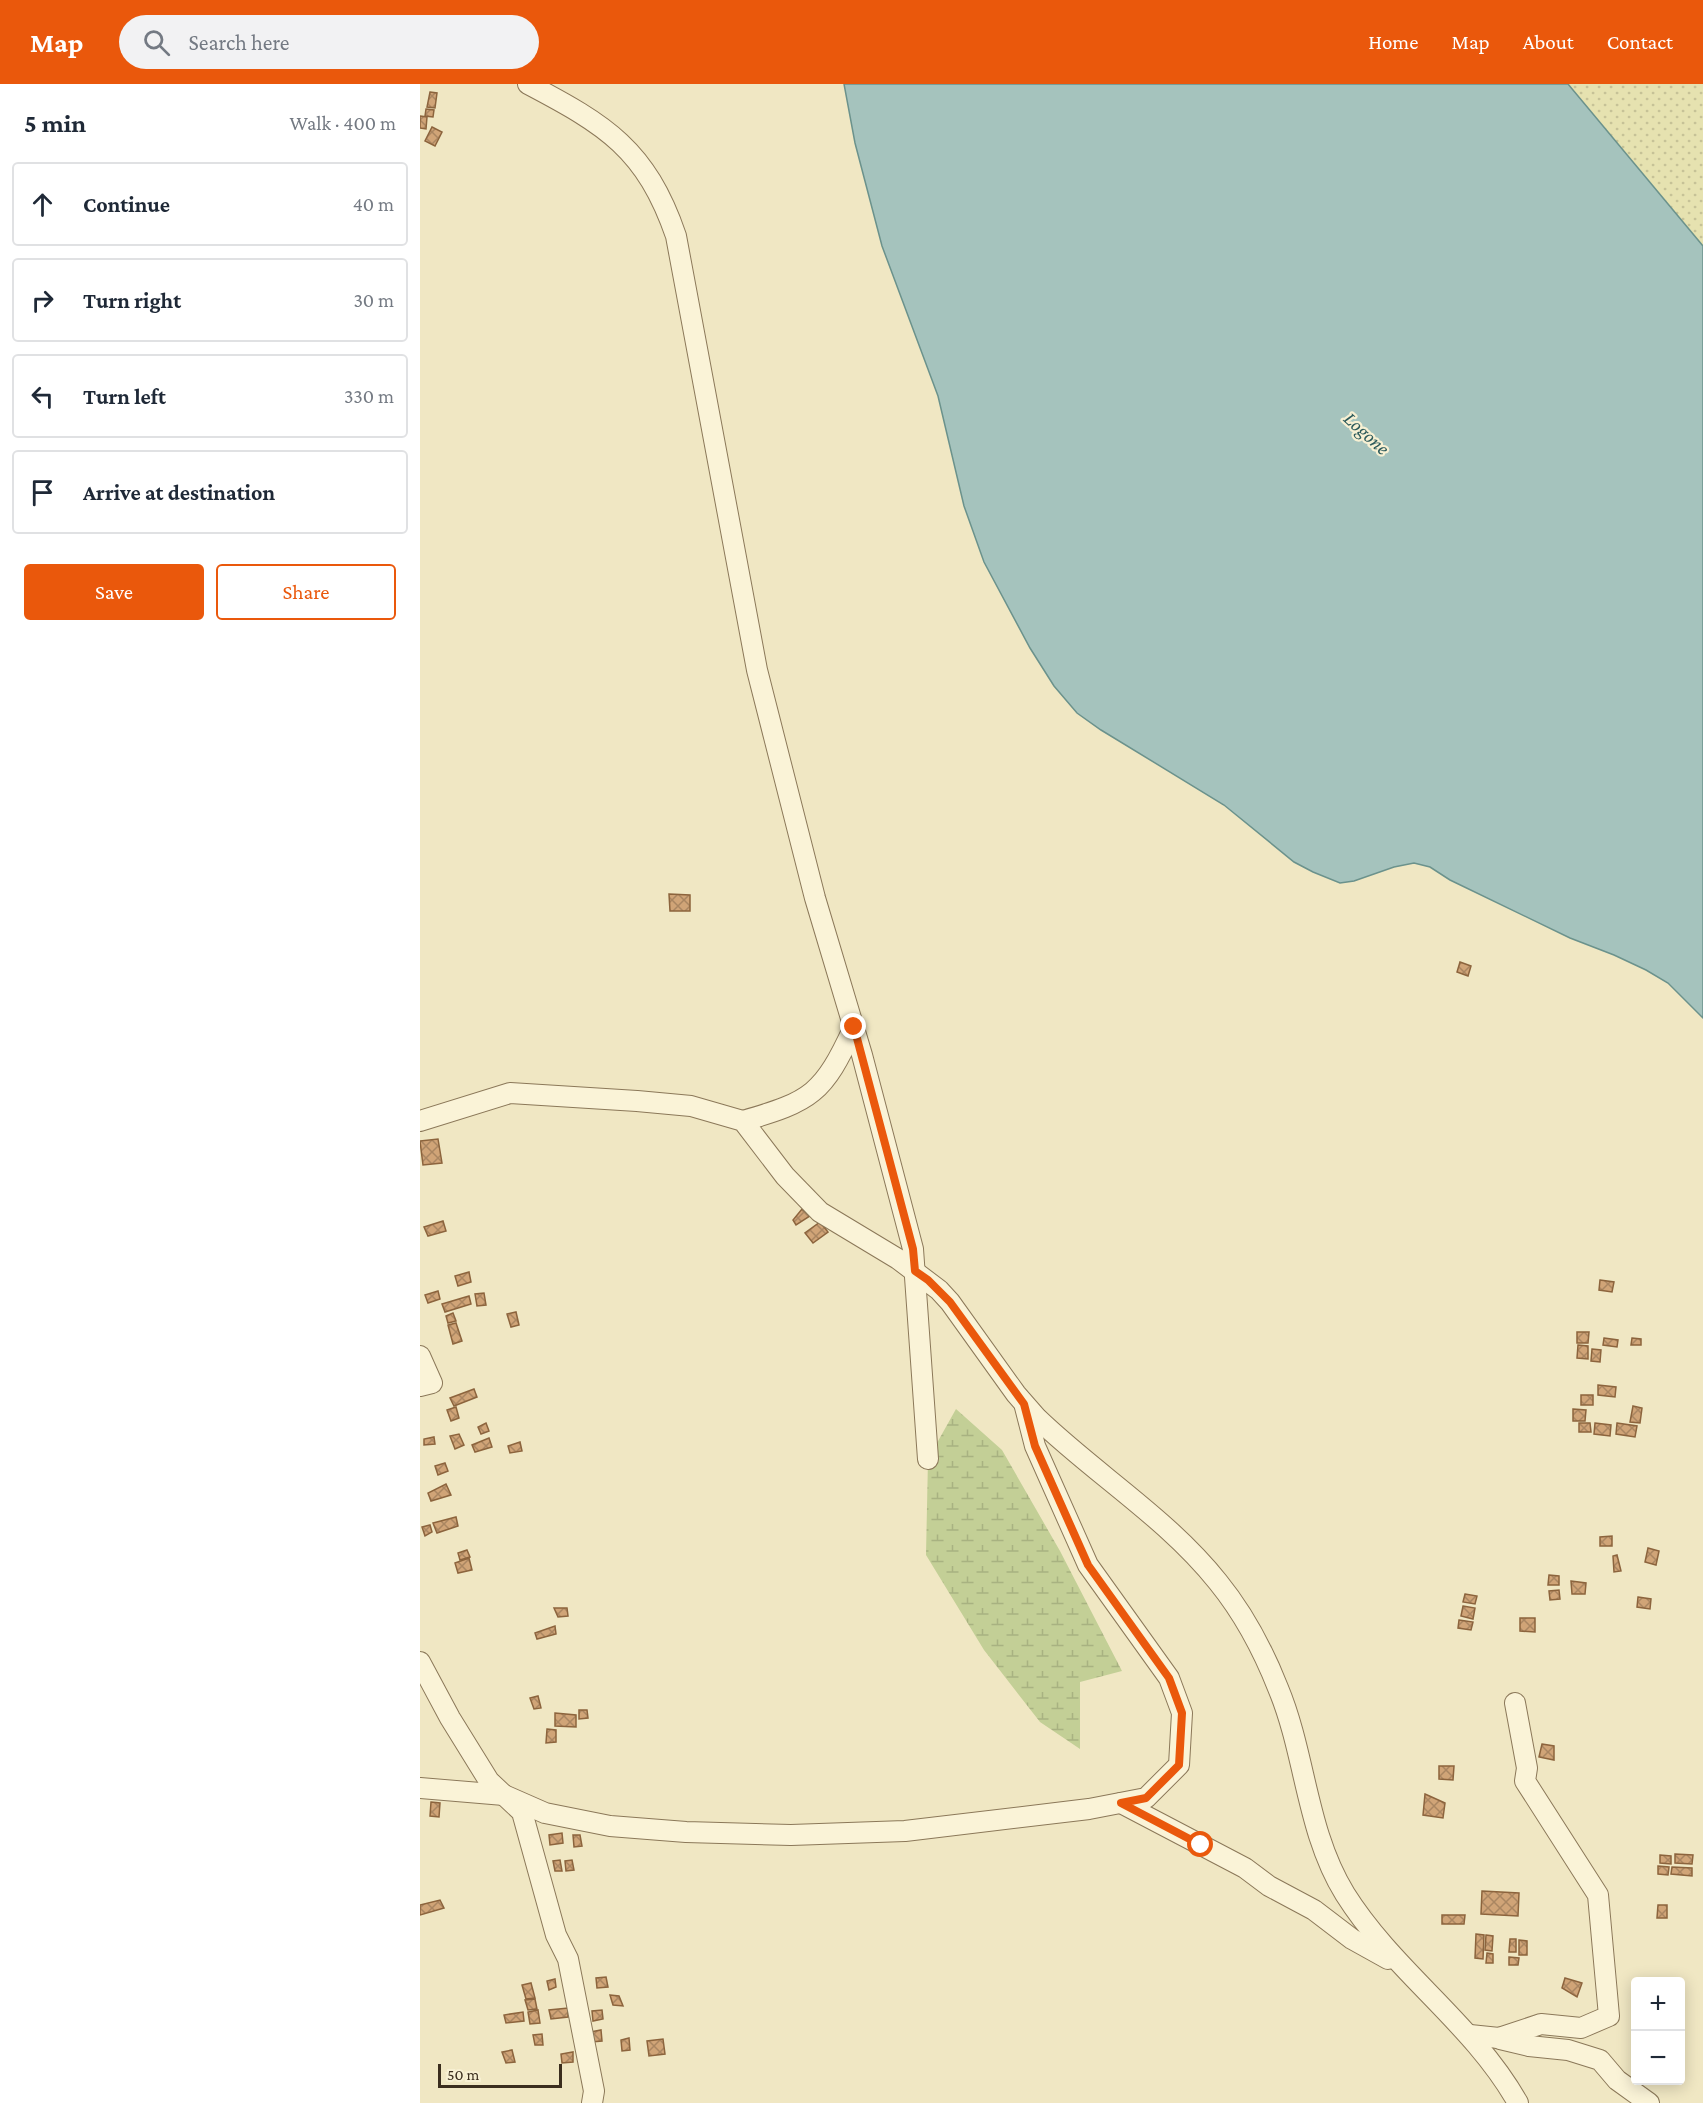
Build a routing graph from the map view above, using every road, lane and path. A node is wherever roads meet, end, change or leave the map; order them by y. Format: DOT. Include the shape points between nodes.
graph roads {
  1 [pos="528,84"];
  2 [pos="854,1027"];
  3 [pos="420,1121"];
  4 [pos="743,1121"];
  5 [pos="915,1271"];
  6 [pos="420,1356"];
  7 [pos="420,1386"];
  8 [pos="1024,1404"];
  9 [pos="928,1459"];
  10 [pos="420,1662"];
  11 [pos="1515,1703"];
  12 [pos="420,1788"];
  13 [pos="504,1795"];
  14 [pos="1121,1803"];
  15 [pos="1401,1966"];
  16 [pos="1470,2035"];
  17 [pos="1499,2038"];
  18 [pos="592,2103"];
  19 [pos="1518,2103"];
  20 [pos="1649,2103"];
  1 -- 2 [label="street" via="577,110 621,142 645,170 676,236 757,670 815,898"];
  2 -- 4 [label="street" via="834,1067 813,1093 784,1109"];
  2 -- 5 [label="street" via="913,1249"];
  3 -- 4 [label="street" via="510,1093 691,1107"];
  4 -- 5 [label="street" via="784,1176 820,1212"];
  5 -- 8 [label="street" via="950,1302"];
  5 -- 9 [label="street"];
  6 -- 7 [label="street" via="432,1383"];
  8 -- 14 [label="street" via="1035,1446 1088,1565 1169,1678 1182,1713 1179,1765 1146,1798"];
  8 -- 15 [label="street" via="1190,1551 1242,1616 1280,1691 1324,1851 1344,1893"];
  10 -- 13 [label="street" via="489,1781"];
  11 -- 17 [label="street" via="1527,1768 1525,1781 1598,1895 1609,2016 1581,2028 1541,2024"];
  12 -- 13 [label="street"];
  13 -- 14 [label="street" via="545,1813 610,1826 791,1835 905,1832"];
  13 -- 18 [label="street" via="522,1812 556,1935 568,1959 594,2091"];
  14 -- 15 [label="street" via="1245,1868 1314,1910 1352,1939"];
  15 -- 16 [label="street"];
  16 -- 17 [label="street"];
  16 -- 19 [label="street"];
  17 -- 20 [label="street" via="1600,2060 1617,2080"];
}
